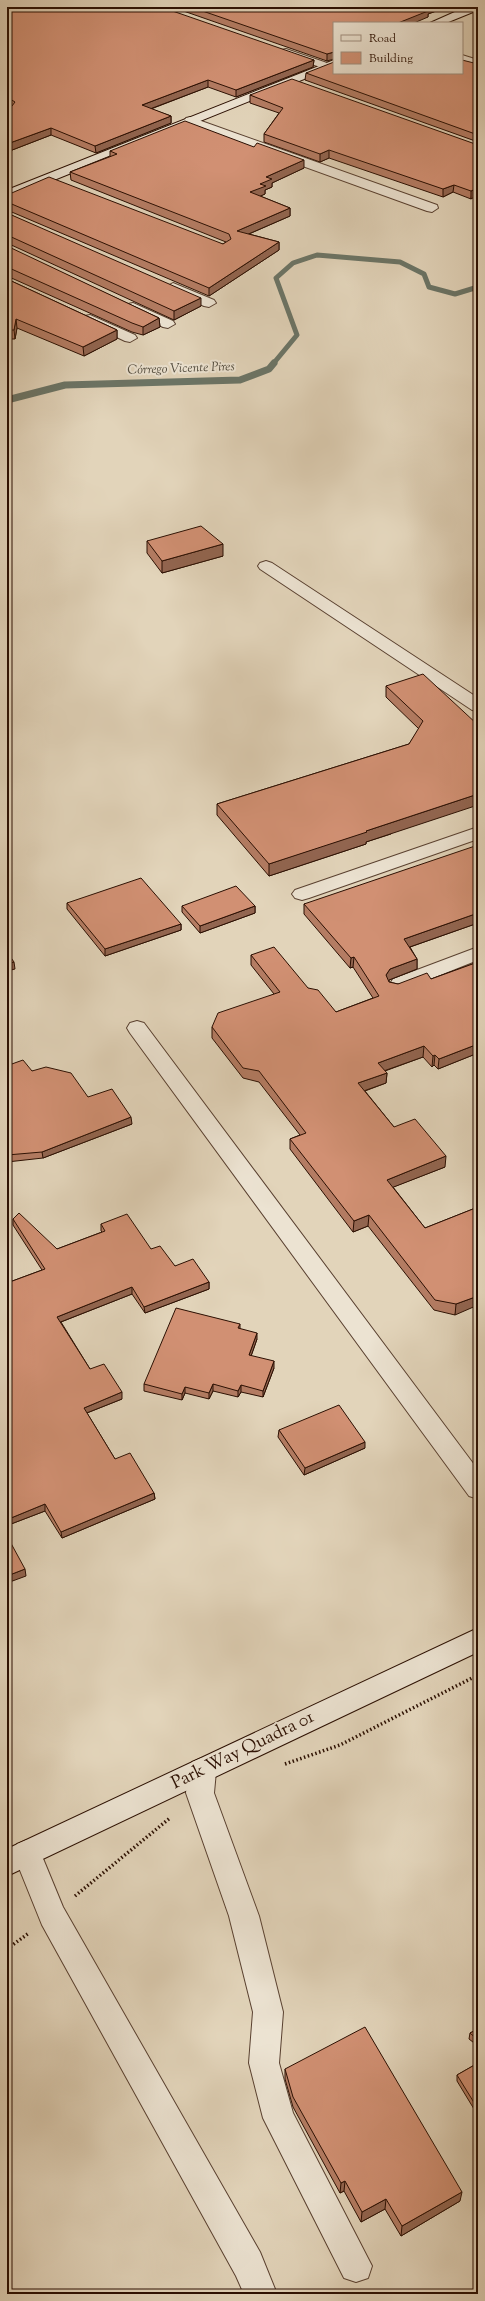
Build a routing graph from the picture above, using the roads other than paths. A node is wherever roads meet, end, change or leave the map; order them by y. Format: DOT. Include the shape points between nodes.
graph roads {
  1 [pos="476,7"];
  2 [pos="438,22"];
  3 [pos="276,49"];
  4 [pos="463,58"];
  5 [pos="478,64"];
  6 [pos="330,65"];
  7 [pos="292,81"];
  8 [pos="311,88"];
  9 [pos="190,121"];
  10 [pos="50,178"];
  11 [pos="64,184"];
  12 [pos="7,195"];
  13 [pos="432,208"];
  14 [pos="159,281"];
  15 [pos="119,301"];
  16 [pos="209,303"];
  17 [pos="79,314"];
  18 [pos="168,324"];
  19 [pos="130,338"];
  20 [pos="266,566"];
  21 [pos="478,706"];
  22 [pos="478,833"];
  23 [pos="302,894"];
  24 [pos="478,954"];
  25 [pos="397,986"];
  26 [pos="137,1028"];
  27 [pos="478,1489"];
  28 [pos="478,1638"];
  29 [pos="202,1771"];
  30 [pos="17,1858"];
  31 [pos="356,2266"];
  32 [pos="261,2294"];
  1 -- 2 [label="street"];
  3 -- 6 [label="street"];
  4 -- 5 [label="street"];
  6 -- 7 [label="street"];
  7 -- 8 [label="street"];
  7 -- 9 [label="street"];
  9 -- 10 [label="street"];
  9 -- 13 [label="street"];
  10 -- 11 [label="street"];
  10 -- 12 [label="street"];
  14 -- 16 [label="street"];
  15 -- 18 [label="street"];
  17 -- 19 [label="street"];
  20 -- 21 [label="street"];
  22 -- 23 [label="street"];
  24 -- 25 [label="street"];
  26 -- 27 [label="street"];
  28 -- 29 [label="street, Park Way Quadra 01"];
  29 -- 30 [label="street, Park Way Quadra 01"];
  29 -- 31 [label="street" via="200,1793 244,1916 268,2012 264,2063 279,2118"];
  30 -- 32 [label="street" via="52,1915 248,2264"];
}
